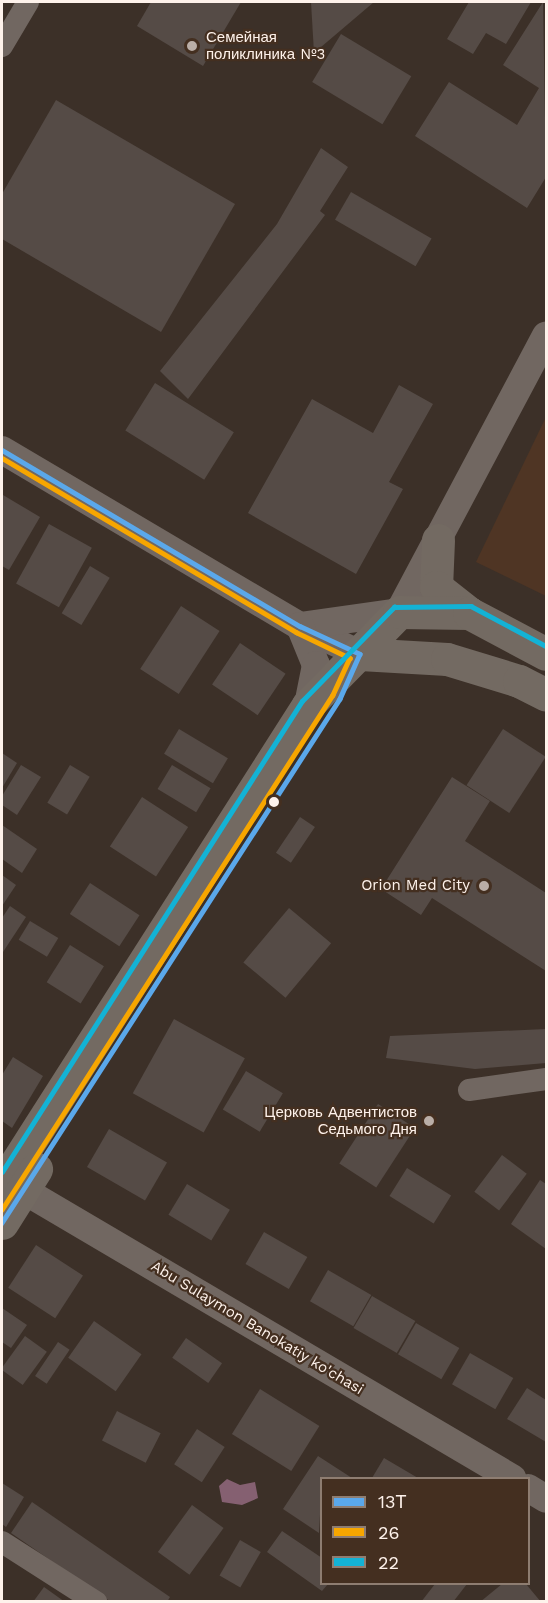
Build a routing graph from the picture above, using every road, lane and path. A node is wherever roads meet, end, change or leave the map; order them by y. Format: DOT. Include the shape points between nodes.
graph roads {
  1 [pos="28,2"];
  2 [pos="2,46"];
  3 [pos="546,336"];
  4 [pos="2,450"];
  5 [pos="438,540"];
  6 [pos="399,612"];
  7 [pos="469,613"];
  8 [pos="300,626"];
  9 [pos="360,654"];
  10 [pos="546,654"];
  11 [pos="546,695"];
  12 [pos="308,705"];
  13 [pos="546,1079"];
  14 [pos="469,1090"];
  15 [pos="8,1183"];
  16 [pos="2,1223"];
  17 [pos="509,1477"];
  18 [pos="530,1489"];
  19 [pos="546,1499"];
  20 [pos="2,1542"];
  21 [pos="96,1602"];
  1 -- 2 [label="street"];
  3 -- 5 [label="street"];
  4 -- 8 [label="street"];
  5 -- 6 [label="street"];
  5 -- 7 [label="main road" via="436,587"];
  6 -- 7 [label="main road"];
  6 -- 8 [label="street"];
  6 -- 9 [label="main road"];
  7 -- 10 [label="main road"];
  8 -- 9 [label="street"];
  8 -- 12 [label="street" via="316,665"];
  9 -- 11 [label="main road" via="447,659 519,681"];
  9 -- 12 [label="main road"];
  9 -- 15 [label="main road" via="340,699"];
  12 -- 15 [label="main road"];
  13 -- 14 [label="street"];
  15 -- 16 [label="main road"];
  15 -- 17 [label="street, Abu Sulaymon Banokatiy ko'chasi"];
  18 -- 19 [label="street"];
  20 -- 21 [label="street"];
}
